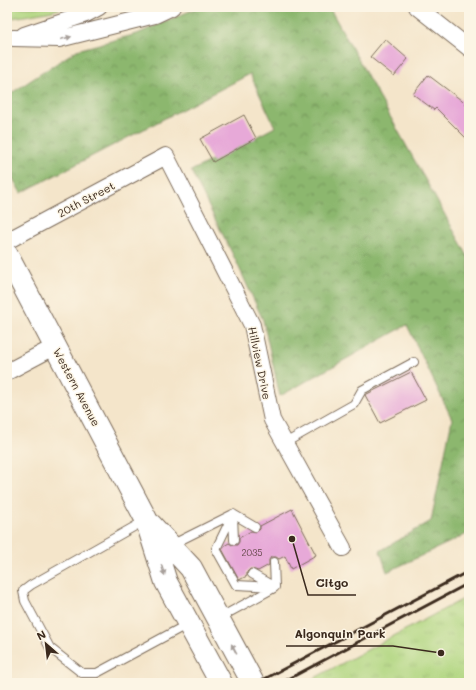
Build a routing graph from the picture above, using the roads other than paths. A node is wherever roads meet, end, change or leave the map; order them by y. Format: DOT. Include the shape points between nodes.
graph roads {
  1 [pos="100,7"];
  2 [pos="172,7"];
  3 [pos="417,7"];
  4 [pos="10,39"];
  5 [pos="469,48"];
  6 [pos="166,156"];
  7 [pos="7,241"];
  8 [pos="7,255"];
  9 [pos="56,346"];
  10 [pos="414,362"];
  11 [pos="7,372"];
  12 [pos="285,443"];
  13 [pos="233,514"];
  14 [pos="146,520"];
  15 [pos="255,527"];
  16 [pos="234,540"];
  17 [pos="170,545"];
  18 [pos="343,548"];
  19 [pos="274,562"];
  20 [pos="252,574"];
  21 [pos="274,587"];
  22 [pos="218,618"];
  23 [pos="189,624"];
  24 [pos="221,683"];
  25 [pos="253,683"];
  1 -- 4 [label="street"];
  4 -- 2 [label="street, one-way" via="59,39 155,15"];
  3 -- 5 [label="street"];
  6 -- 7 [label="street, 20th Street"];
  6 -- 12 [label="street, Hillview Drive" via="252,325 272,420"];
  8 -- 9 [label="main road, Western Avenue"];
  9 -- 11 [label="street"];
  9 -- 14 [label="main road, Western Avenue"];
  10 -- 12 [label="lane" via="362,390 354,404"];
  12 -- 18 [label="street, Hillview Drive"];
  13 -- 15 [label="lane"];
  13 -- 16 [label="lane"];
  13 -- 17 [label="lane"];
  13 -- 21 [label="lane" via="216,549 236,585"];
  14 -- 17 [label="main road, Western Avenue"];
  14 -- 23 [label="main road, Western Avenue, one-way" via="166,582"];
  14 -- 23 [label="lane" via="31,585 23,592 25,601 50,648 82,673 97,674"];
  17 -- 22 [label="main road, Western Avenue" via="191,568"];
  19 -- 21 [label="lane"];
  20 -- 21 [label="lane"];
  21 -- 22 [label="lane"];
  25 -- 22 [label="main road, Western Avenue, one-way"];
  23 -- 24 [label="main road, Western Avenue"];
}
